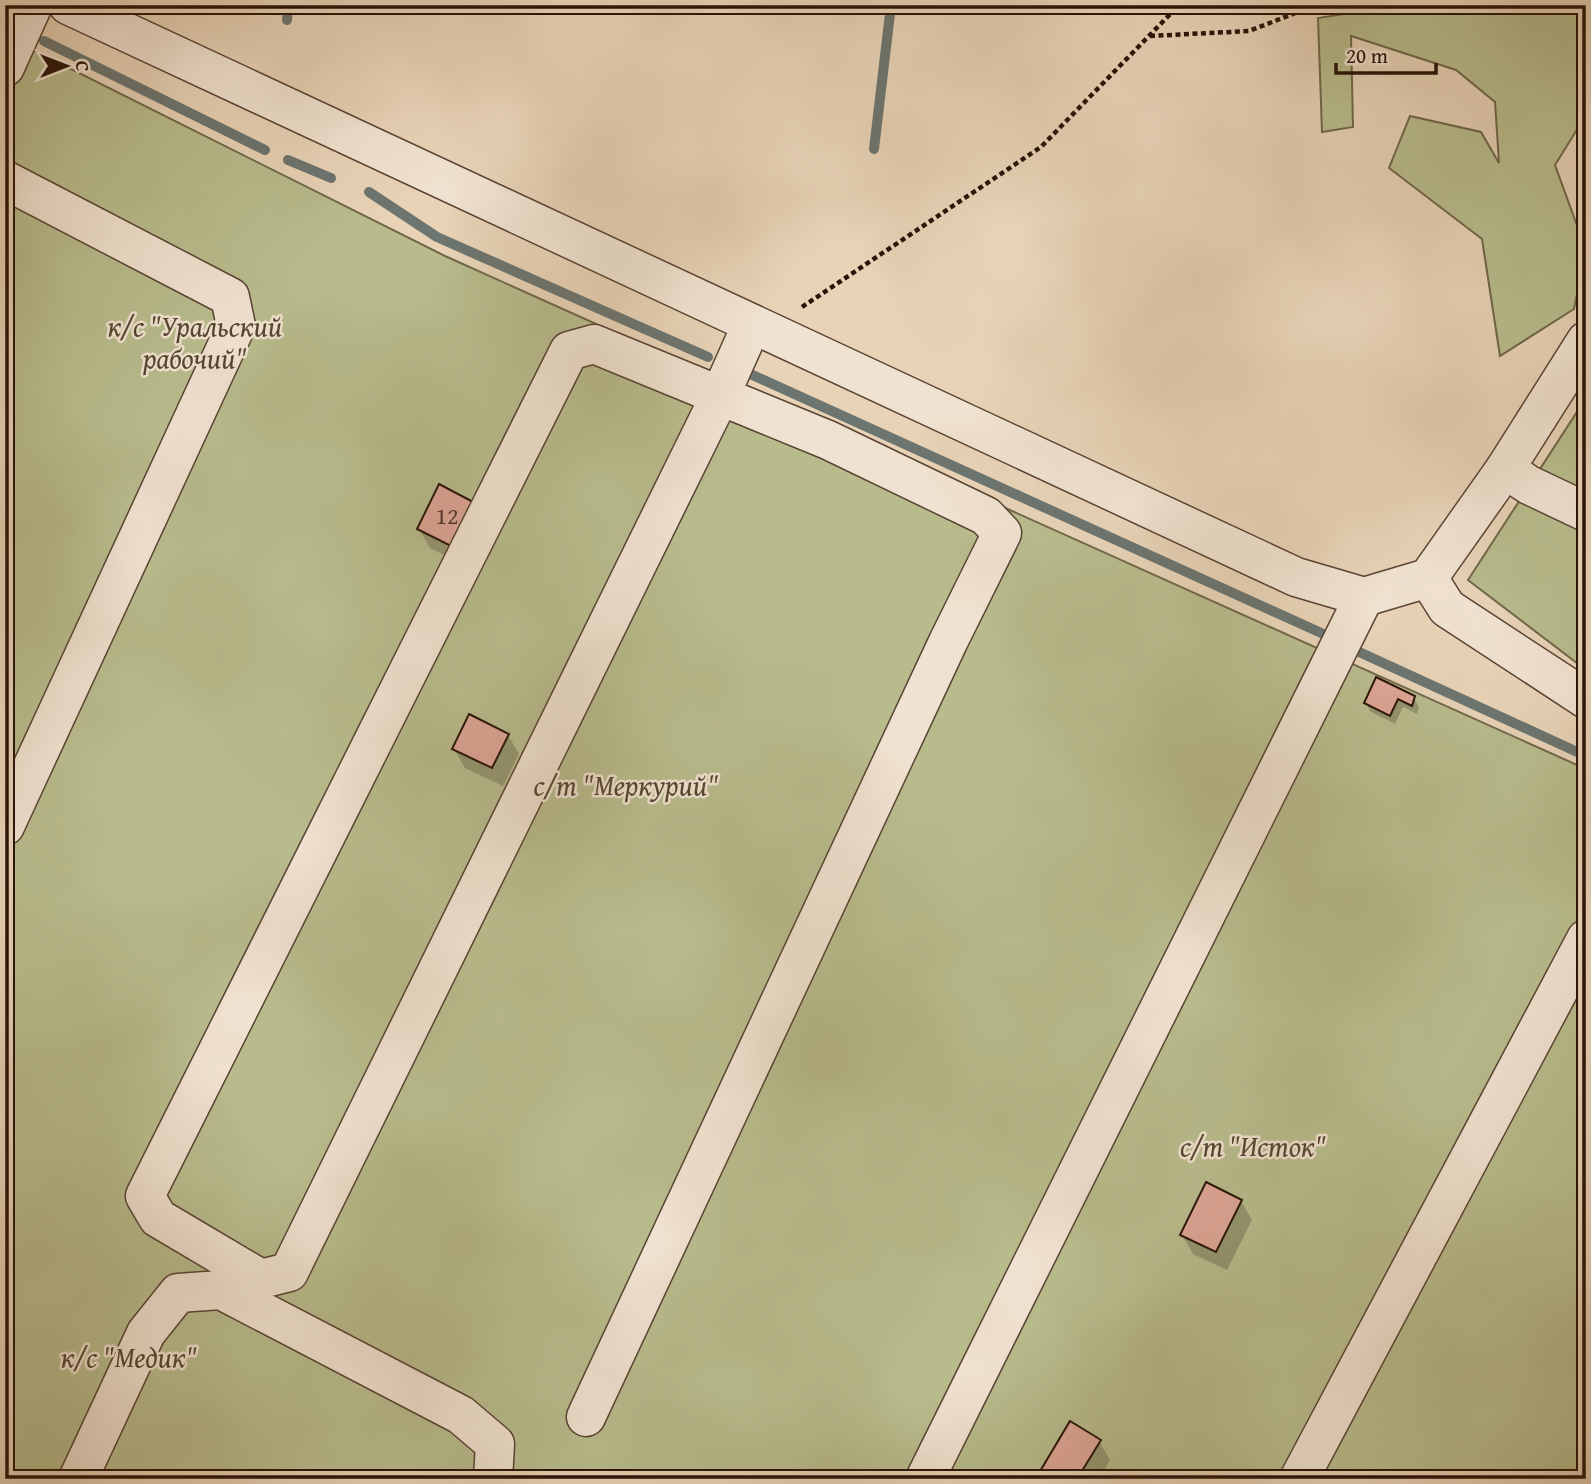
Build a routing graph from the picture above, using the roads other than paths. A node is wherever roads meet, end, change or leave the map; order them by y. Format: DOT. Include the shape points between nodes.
graph roads {
  1 [pos="33,5"];
  2 [pos="68,5"];
  3 [pos="5,67"];
  4 [pos="5,180"];
  5 [pos="759,327"];
  6 [pos="1586,341"];
  7 [pos="719,398"];
  8 [pos="1505,468"];
  9 [pos="1586,512"];
  10 [pos="1428,578"];
  11 [pos="1364,597"];
  12 [pos="1586,699"];
  13 [pos="5,826"];
  14 [pos="1586,939"];
  15 [pos="586,1417"];
  16 [pos="78,1479"];
  17 [pos="493,1479"];
  18 [pos="925,1479"];
  19 [pos="1299,1479"];
  1 -- 3 [label="lane"];
  2 -- 5 [label="lane"];
  4 -- 13 [label="lane" via="230,297 236,326"];
  5 -- 7 [label="lane"];
  5 -- 11 [label="lane" via="1296,577"];
  6 -- 8 [label="lane"];
  7 -- 7 [label="lane" via="594,344 569,351 145,1196 158,1218 261,1279 289,1272"];
  7 -- 15 [label="lane" via="828,440 986,516 1002,533"];
  8 -- 9 [label="lane"];
  8 -- 10 [label="lane"];
  10 -- 11 [label="lane"];
  10 -- 12 [label="lane" via="1447,608"];
  11 -- 18 [label="lane"];
  14 -- 19 [label="lane"];
  16 -- 17 [label="lane" via="146,1333 178,1293 221,1290 461,1415 495,1444"];
}
